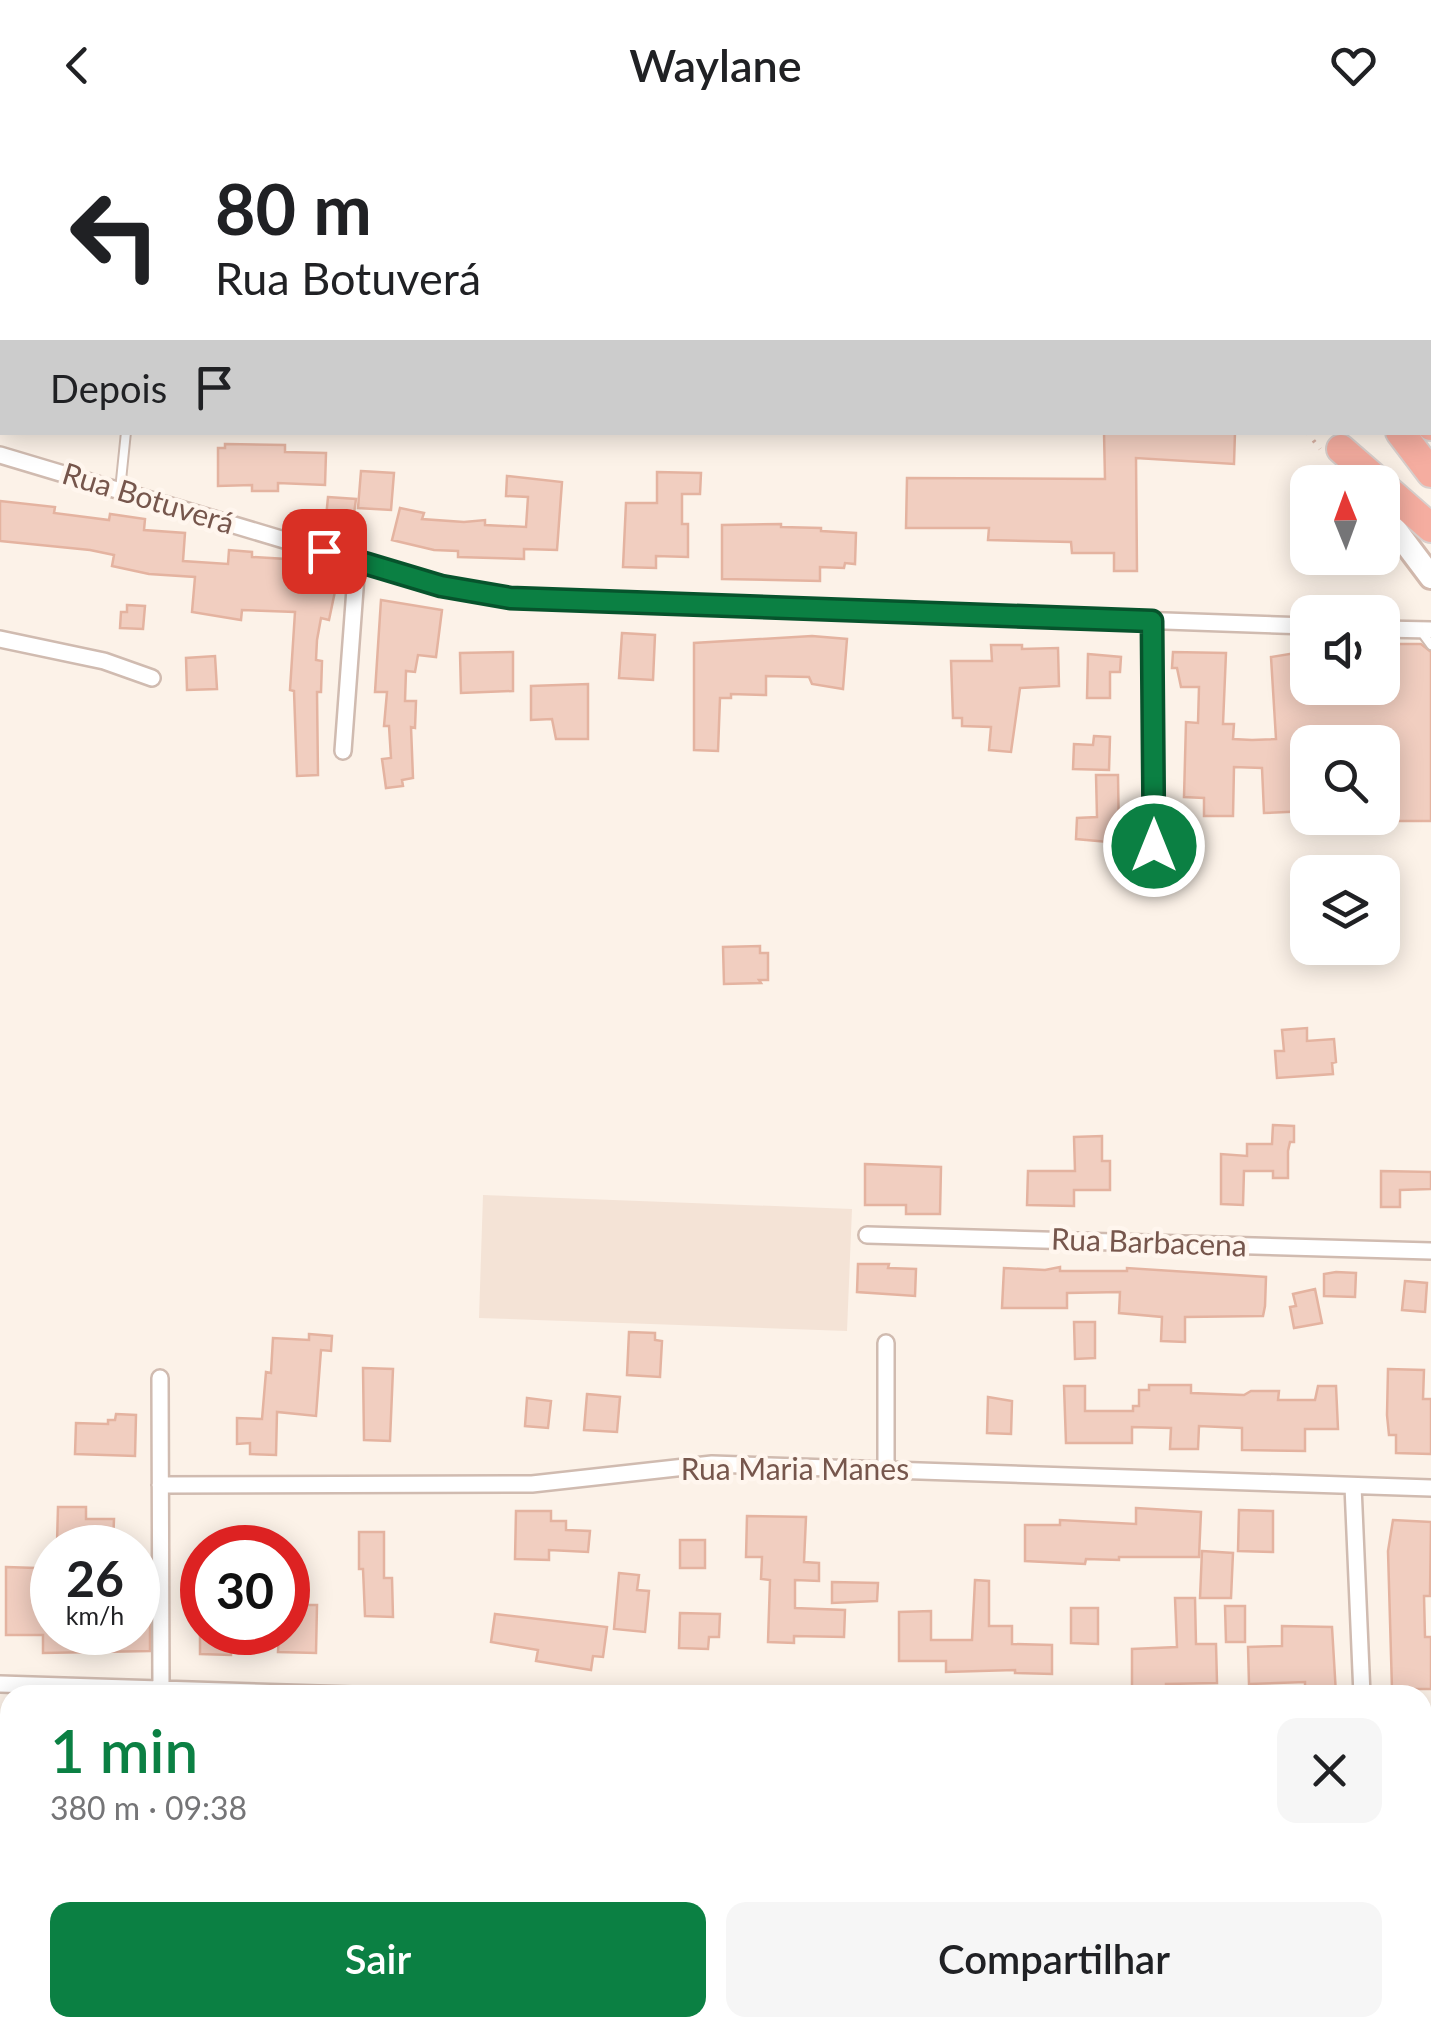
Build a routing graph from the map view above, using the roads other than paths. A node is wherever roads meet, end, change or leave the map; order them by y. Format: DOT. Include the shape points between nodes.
graph roads {
  1 [pos="126,435"];
  2 [pos="1402,435"];
  3 [pos="1336,441"];
  4 [pos="0,455"];
  5 [pos="1351,465"];
  6 [pos="1361,465"];
  7 [pos="1431,472"];
  8 [pos="120,490"];
  9 [pos="1400,501"];
  10 [pos="1431,528"];
  11 [pos="1400,536"];
  12 [pos="358,562"];
  13 [pos="1431,577"];
  14 [pos="1152,621"];
  15 [pos="1290,625"];
  16 [pos="1400,629"];
  17 [pos="1426,630"];
  18 [pos="0,639"];
  19 [pos="1431,645"];
  20 [pos="152,678"];
  21 [pos="343,750"];
  22 [pos="1154,846"];
  23 [pos="867,1236"];
  24 [pos="1431,1251"];
  25 [pos="886,1343"];
  26 [pos="160,1378"];
  27 [pos="886,1469"];
  28 [pos="160,1485"];
  29 [pos="1353,1486"];
  30 [pos="1431,1488"];
  31 [pos="0,1684"];
  32 [pos="32,1685"];
  33 [pos="161,1685"];
  34 [pos="1362,1685"];
  1 -- 8 [label="lane"];
  2 -- 7 [label="highway"];
  3 -- 5 [label="main road"];
  3 -- 6 [label="highway"];
  4 -- 8 [label="street, Rua Botuverá"];
  8 -- 12 [label="street, Rua Botuverá"];
  9 -- 10 [label="highway"];
  11 -- 13 [label="main road"];
  12 -- 14 [label="street, Rua Botuverá" via="441,586 540,600"];
  12 -- 21 [label="street"];
  14 -- 15 [label="street, Rua Botuverá"];
  14 -- 22 [label="street"];
  16 -- 17 [label="street"];
  17 -- 19 [label="lane"];
  18 -- 20 [label="street"];
  23 -- 24 [label="street, Rua Barbacena"];
  25 -- 27 [label="street"];
  26 -- 28 [label="street"];
  27 -- 28 [label="street, Rua Maria Manes" via="712,1464 532,1484"];
  27 -- 29 [label="street, Rua Maria Manes"];
  28 -- 33 [label="street"];
  29 -- 30 [label="street, Rua Maria Manes"];
  29 -- 34 [label="street"];
  31 -- 32 [label="street"];
}
